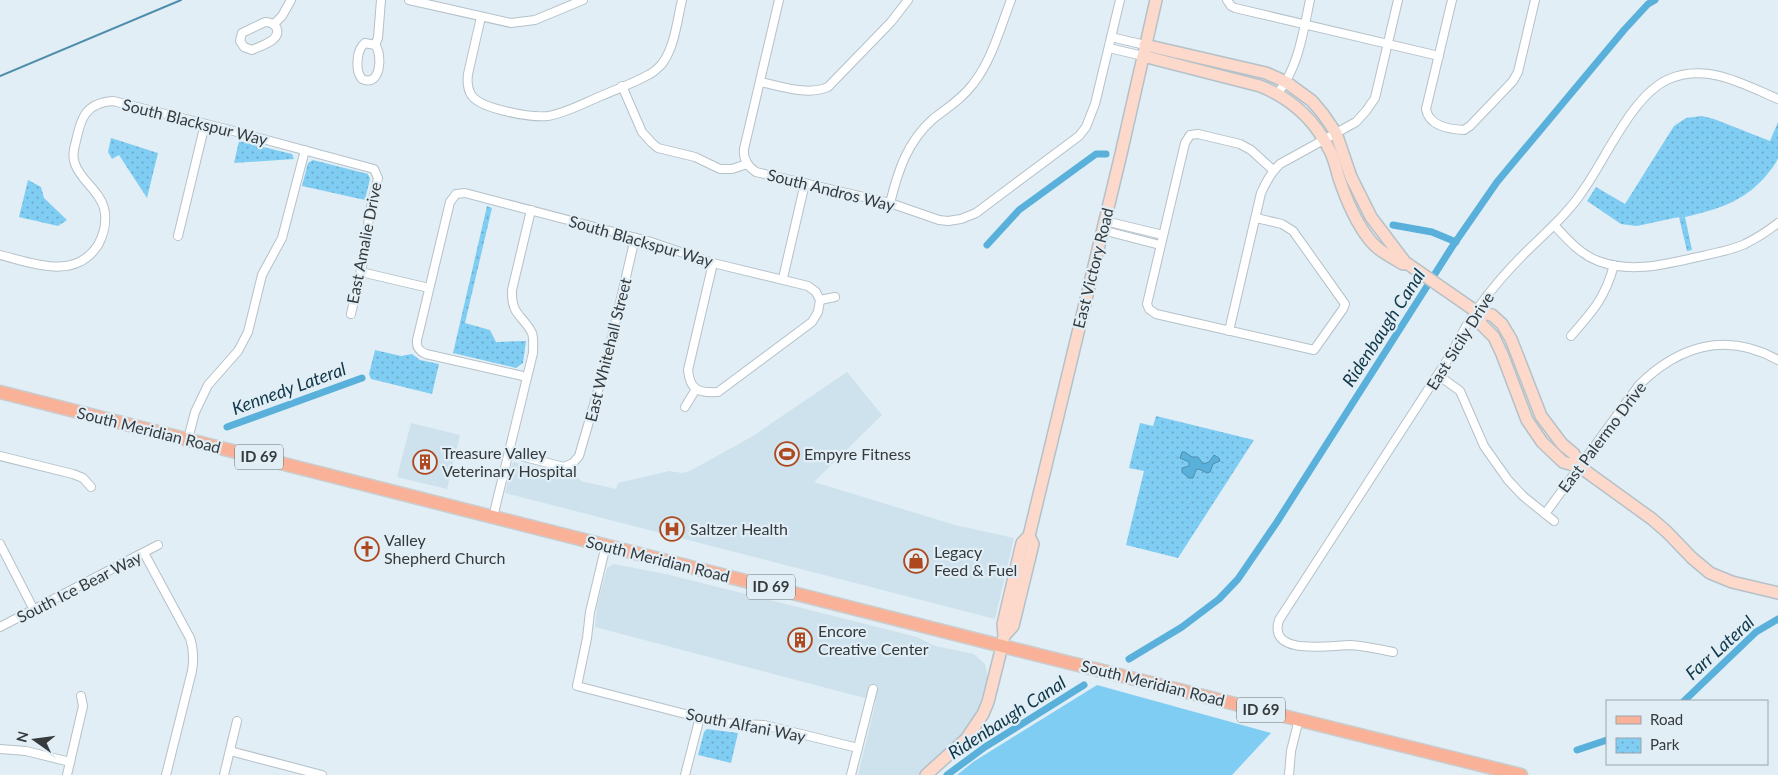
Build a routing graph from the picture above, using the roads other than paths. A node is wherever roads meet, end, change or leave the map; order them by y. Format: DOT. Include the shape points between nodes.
graph roads {
  1 [pos="291,0"];
  2 [pos="381,0"];
  3 [pos="409,0"];
  4 [pos="583,0"];
  5 [pos="682,0"];
  6 [pos="779,0"];
  7 [pos="908,0"];
  8 [pos="1011,0"];
  9 [pos="1120,0"];
  10 [pos="1156,0"];
  11 [pos="1310,0"];
  12 [pos="1398,0"];
  13 [pos="1452,0"];
  14 [pos="1535,0"];
  15 [pos="1227,1"];
  16 [pos="428,2"];
  17 [pos="481,17"];
  18 [pos="274,24"];
  19 [pos="1304,24"];
  20 [pos="1111,37"];
  21 [pos="1387,44"];
  22 [pos="375,45"];
  23 [pos="1109,48"];
  24 [pos="1144,51"];
  25 [pos="1439,56"];
  26 [pos="760,82"];
  27 [pos="1286,82"];
  28 [pos="622,86"];
  29 [pos="1278,93"];
  30 [pos="1778,99"];
  31 [pos="205,124"];
  32 [pos="1336,133"];
  33 [pos="1324,140"];
  34 [pos="305,150"];
  35 [pos="747,164"];
  36 [pos="1273,170"];
  37 [pos="376,172"];
  38 [pos="805,184"];
  39 [pos="890,203"];
  40 [pos="531,210"];
  41 [pos="1256,218"];
  42 [pos="1778,223"];
  43 [pos="1104,225"];
  44 [pos="1554,225"];
  45 [pos="1163,235"];
  46 [pos="178,236"];
  47 [pos="635,238"];
  48 [pos="1160,245"];
  49 [pos="0,255"];
  50 [pos="713,263"];
  51 [pos="1614,265"];
  52 [pos="361,272"];
  53 [pos="1424,276"];
  54 [pos="783,278"];
  55 [pos="429,288"];
  56 [pos="835,297"];
  57 [pos="820,300"];
  58 [pos="1477,312"];
  59 [pos="351,314"];
  60 [pos="1229,331"];
  61 [pos="1571,336"];
  62 [pos="1778,360"];
  63 [pos="1438,375"];
  64 [pos="528,377"];
  65 [pos="696,389"];
  66 [pos="0,392"];
  67 [pos="685,407"];
  68 [pos="188,439"];
  69 [pos="509,453"];
  70 [pos="0,456"];
  71 [pos="1580,467"];
  72 [pos="91,488"];
  73 [pos="1545,514"];
  74 [pos="493,517"];
  75 [pos="1554,521"];
  76 [pos="0,544"];
  77 [pos="606,545"];
  78 [pos="158,546"];
  79 [pos="144,553"];
  80 [pos="1778,593"];
  81 [pos="34,610"];
  82 [pos="0,627"];
  83 [pos="1003,641"];
  84 [pos="1393,652"];
  85 [pos="873,689"];
  86 [pos="81,696"];
  87 [pos="700,717"];
  88 [pos="1299,719"];
  89 [pos="238,721"];
  90 [pos="0,748"];
  91 [pos="858,748"];
  92 [pos="230,751"];
  93 [pos="70,762"];
  94 [pos="67,775"];
  95 [pos="166,775"];
  96 [pos="224,775"];
  97 [pos="322,775"];
  98 [pos="685,775"];
  99 [pos="851,775"];
  100 [pos="926,775"];
  101 [pos="1289,775"];
  102 [pos="1521,775"];
  1 -- 18 [label="street"];
  2 -- 22 [label="street"];
  3 -- 16 [label="street"];
  4 -- 17 [label="street" via="527,22 503,22"];
  5 -- 28 [label="street" via="666,58 651,73"];
  6 -- 26 [label="street"];
  7 -- 26 [label="street" via="833,84 821,90 805,91"];
  8 -- 39 [label="street" via="980,75 964,95 924,128 907,150"];
  9 -- 20 [label="street"];
  10 -- 24 [label="street, East Victory Road"];
  11 -- 19 [label="street"];
  12 -- 21 [label="street"];
  13 -- 25 [label="street"];
  14 -- 25 [label="street" via="1518,72 1464,130 1438,125 1430,120 1426,109"];
  15 -- 19 [label="street" via="1235,8"];
  16 -- 17 [label="street"];
  17 -- 28 [label="street" via="467,82 479,102 524,115 548,116"];
  18 -- 18 [label="street" via="265,22 244,31 240,37 242,45 252,50 272,41 277,34"];
  19 -- 21 [label="street"];
  19 -- 27 [label="street" via="1297,56"];
  20 -- 23 [label="street"];
  20 -- 24 [label="street"];
  21 -- 25 [label="street"];
  21 -- 32 [label="street" via="1375,98 1356,122"];
  22 -- 22 [label="street" via="365,43 359,50 358,73 365,81 378,74 379,53"];
  23 -- 24 [label="street"];
  23 -- 39 [label="street, South Andros Way" via="1092,116 1079,136 976,213 961,219 938,220"];
  24 -- 27 [label="street" via="1266,73"];
  24 -- 29 [label="street"];
  24 -- 43 [label="street, East Victory Road"];
  26 -- 35 [label="street" via="744,149"];
  27 -- 29 [label="street"];
  27 -- 32 [label="street" via="1312,101"];
  28 -- 35 [label="street, South Andros Way" via="642,132 658,148 695,157 720,169"];
  29 -- 33 [label="street" via="1302,112"];
  30 -- 44 [label="street, East Sicily Drive" via="1726,77 1710,74 1678,76 1660,84 1644,99 1583,192"];
  31 -- 34 [label="street, South Blackspur Way"];
  31 -- 46 [label="street"];
  31 -- 49 [label="street, South Blackspur Way" via="113,101 96,104 82,117 74,152 77,170 97,192 104,209 103,232 93,251 78,263 60,268"];
  32 -- 33 [label="street"];
  32 -- 53 [label="street" via="1371,217 1406,262"];
  33 -- 36 [label="street"];
  33 -- 53 [label="street" via="1354,216 1370,241"];
  34 -- 37 [label="street, South Blackspur Way" via="371,167"];
  34 -- 68 [label="street" via="282,238 262,274 248,332 238,351 208,385 195,412"];
  35 -- 38 [label="street, South Andros Way" via="756,172"];
  36 -- 41 [label="street" via="1262,193"];
  36 -- 45 [label="street" via="1240,144 1190,135 1185,143"];
  37 -- 52 [label="street, East Amalie Drive" via="378,178"];
  38 -- 39 [label="street, South Andros Way"];
  38 -- 54 [label="street"];
  40 -- 47 [label="street, South Blackspur Way"];
  40 -- 55 [label="street, South Blackspur Way" via="465,193 456,194 450,202"];
  40 -- 64 [label="street" via="512,290 516,312 532,334 533,353"];
  41 -- 60 [label="street"];
  41 -- 60 [label="street" via="1282,224 1293,231 1345,304 1314,350"];
  42 -- 51 [label="street" via="1745,244 1718,253 1654,266 1629,268"];
  43 -- 45 [label="street"];
  43 -- 48 [label="street"];
  43 -- 83 [label="street, East Victory Road" via="1029,536 1032,544 1013,626"];
  44 -- 51 [label="street" via="1584,254"];
  44 -- 58 [label="street, East Sicily Drive" via="1503,276"];
  45 -- 48 [label="street"];
  47 -- 50 [label="street, South Blackspur Way"];
  47 -- 69 [label="street, East Whitehall Street" via="582,450 576,460 564,467"];
  48 -- 60 [label="street" via="1147,300 1149,309 1156,314"];
  50 -- 54 [label="street, South Blackspur Way"];
  50 -- 65 [label="street" via="688,370 689,382"];
  51 -- 61 [label="street" via="1606,290 1594,311"];
  52 -- 55 [label="street"];
  52 -- 59 [label="street, East Amalie Drive"];
  53 -- 58 [label="street"];
  54 -- 57 [label="street, South Blackspur Way" via="808,286"];
  55 -- 64 [label="street" via="417,340 421,352"];
  56 -- 57 [label="street"];
  57 -- 65 [label="street" via="812,322 718,392 705,393"];
  58 -- 63 [label="street, East Sicily Drive"];
  58 -- 71 [label="street" via="1502,354 1527,420 1542,442 1563,462"];
  62 -- 71 [label="street, East Palermo Drive" via="1757,350 1727,345 1690,350 1673,358 1639,385"];
  63 -- 73 [label="street" via="1460,391 1484,446 1508,480"];
  63 -- 84 [label="street, East Sicily Drive" via="1277,627 1278,634 1288,643 1304,647 1349,645"];
  64 -- 69 [label="street"];
  65 -- 67 [label="street"];
  66 -- 68 [label="main road, South Meridian Road / ID 69"];
  68 -- 74 [label="main road, South Meridian Road / ID 69"];
  69 -- 74 [label="street"];
  70 -- 72 [label="street" via="73,474 83,478"];
  71 -- 73 [label="street, East Palermo Drive"];
  71 -- 80 [label="street" via="1652,519 1710,573"];
  73 -- 75 [label="street"];
  74 -- 77 [label="main road, South Meridian Road / ID 69"];
  76 -- 81 [label="street"];
  77 -- 83 [label="main road, South Meridian Road / ID 69"];
  77 -- 87 [label="street, South Alfani Way" via="577,686"];
  78 -- 79 [label="street, South Ice Bear Way"];
  79 -- 81 [label="street, South Ice Bear Way"];
  79 -- 95 [label="street" via="193,648 192,671"];
  81 -- 82 [label="street, South Ice Bear Way"];
  83 -- 88 [label="main road, South Meridian Road / ID 69"];
  83 -- 100 [label="street, East Victory Road" via="988,702 976,726"];
  85 -- 91 [label="street"];
  86 -- 93 [label="street" via="83,706"];
  87 -- 91 [label="street, South Alfani Way" via="720,723 764,725"];
  87 -- 98 [label="street"];
  88 -- 101 [label="street"];
  88 -- 102 [label="main road, South Meridian Road / ID 69"];
  89 -- 92 [label="street"];
  90 -- 93 [label="street"];
  91 -- 99 [label="street"];
  92 -- 96 [label="street"];
  92 -- 97 [label="street"];
  93 -- 94 [label="street"];
}
